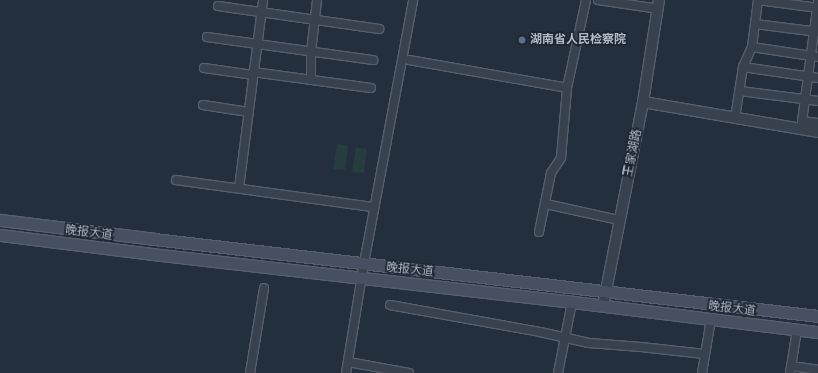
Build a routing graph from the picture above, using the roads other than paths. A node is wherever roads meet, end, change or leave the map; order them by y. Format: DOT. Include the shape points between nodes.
graph roads {
  1 [pos="263,0"];
  2 [pos="317,0"];
  3 [pos="413,0"];
  4 [pos="586,0"];
  5 [pos="598,0"];
  6 [pos="758,0"];
  7 [pos="655,4"];
  8 [pos="218,6"];
  9 [pos="818,6"];
  10 [pos="261,12"];
  11 [pos="315,20"];
  12 [pos="755,24"];
  13 [pos="379,29"];
  14 [pos="816,32"];
  15 [pos="208,37"];
  16 [pos="257,44"];
  17 [pos="752,47"];
  18 [pos="311,52"];
  19 [pos="814,56"];
  20 [pos="373,60"];
  21 [pos="409,60"];
  22 [pos="744,67"];
  23 [pos="204,68"];
  24 [pos="253,73"];
  25 [pos="808,77"];
  26 [pos="818,78"];
  27 [pos="311,80"];
  28 [pos="371,88"];
  29 [pos="567,88"];
  30 [pos="740,91"];
  31 [pos="805,99"];
  32 [pos="818,101"];
  33 [pos="643,102"];
  34 [pos="203,105"];
  35 [pos="248,112"];
  36 [pos="735,118"];
  37 [pos="818,123"];
  38 [pos="802,125"];
  39 [pos="818,132"];
  40 [pos="176,180"];
  41 [pos="239,188"];
  42 [pos="546,204"];
  43 [pos="372,207"];
  44 [pos="0,220"];
  45 [pos="620,220"];
  46 [pos="539,232"];
  47 [pos="0,235"];
  48 [pos="364,263"];
  49 [pos="362,278"];
  50 [pos="264,288"];
  51 [pos="606,291"];
  52 [pos="572,302"];
  53 [pos="390,305"];
  54 [pos="603,306"];
  55 [pos="818,316"];
  56 [pos="711,319"];
  57 [pos="796,330"];
  58 [pos="818,332"];
  59 [pos="565,338"];
  60 [pos="705,354"];
  61 [pos="348,362"];
  62 [pos="791,370"];
  63 [pos="818,370"];
  64 [pos="250,373"];
  65 [pos="346,373"];
  66 [pos="409,373"];
  67 [pos="558,373"];
  68 [pos="702,373"];
  1 -- 10 [label="street"];
  2 -- 11 [label="street"];
  3 -- 48 [label="street"];
  4 -- 29 [label="street"];
  5 -- 7 [label="street"];
  6 -- 9 [label="street"];
  6 -- 12 [label="street"];
  7 -- 33 [label="street, 王家湖路"];
  8 -- 10 [label="street"];
  9 -- 14 [label="street"];
  10 -- 11 [label="street"];
  10 -- 16 [label="street"];
  11 -- 13 [label="street"];
  11 -- 18 [label="street"];
  12 -- 14 [label="street"];
  12 -- 17 [label="street"];
  14 -- 19 [label="street"];
  15 -- 16 [label="street"];
  16 -- 18 [label="street"];
  16 -- 24 [label="street"];
  17 -- 19 [label="street"];
  17 -- 22 [label="street"];
  18 -- 20 [label="street"];
  18 -- 27 [label="street"];
  19 -- 25 [label="street"];
  21 -- 29 [label="street"];
  22 -- 25 [label="street"];
  22 -- 30 [label="street"];
  23 -- 24 [label="street"];
  24 -- 27 [label="street"];
  24 -- 35 [label="street"];
  25 -- 26 [label="street"];
  25 -- 31 [label="street"];
  27 -- 28 [label="street"];
  29 -- 42 [label="street" via="561,158 552,173"];
  30 -- 31 [label="street"];
  30 -- 36 [label="street"];
  31 -- 32 [label="street"];
  31 -- 38 [label="street"];
  33 -- 36 [label="street"];
  33 -- 45 [label="street, 王家湖路"];
  34 -- 35 [label="street"];
  35 -- 41 [label="street"];
  36 -- 38 [label="street"];
  37 -- 38 [label="street"];
  38 -- 39 [label="street"];
  40 -- 41 [label="street"];
  41 -- 43 [label="street"];
  42 -- 45 [label="street"];
  42 -- 46 [label="street"];
  44 -- 48 [label="main road, 晚报大道"];
  45 -- 51 [label="street, 王家湖路"];
  47 -- 49 [label="main road, 晚报大道"];
  48 -- 49 [label="street"];
  48 -- 51 [label="main road, 晚报大道"];
  49 -- 52 [label="main road, 晚报大道"];
  49 -- 61 [label="street"];
  50 -- 64 [label="street"];
  51 -- 54 [label="street, 王家湖路"];
  51 -- 55 [label="main road, 晚报大道"];
  52 -- 54 [label="main road, 晚报大道"];
  52 -- 59 [label="street"];
  53 -- 59 [label="street"];
  54 -- 56 [label="main road, 晚报大道"];
  56 -- 57 [label="main road, 晚报大道"];
  56 -- 60 [label="street"];
  57 -- 58 [label="main road, 晚报大道"];
  57 -- 62 [label="street"];
  59 -- 60 [label="street" via="589,343"];
  59 -- 67 [label="street"];
  60 -- 68 [label="street"];
  61 -- 65 [label="street"];
  61 -- 66 [label="street"];
  62 -- 63 [label="street"];
}
